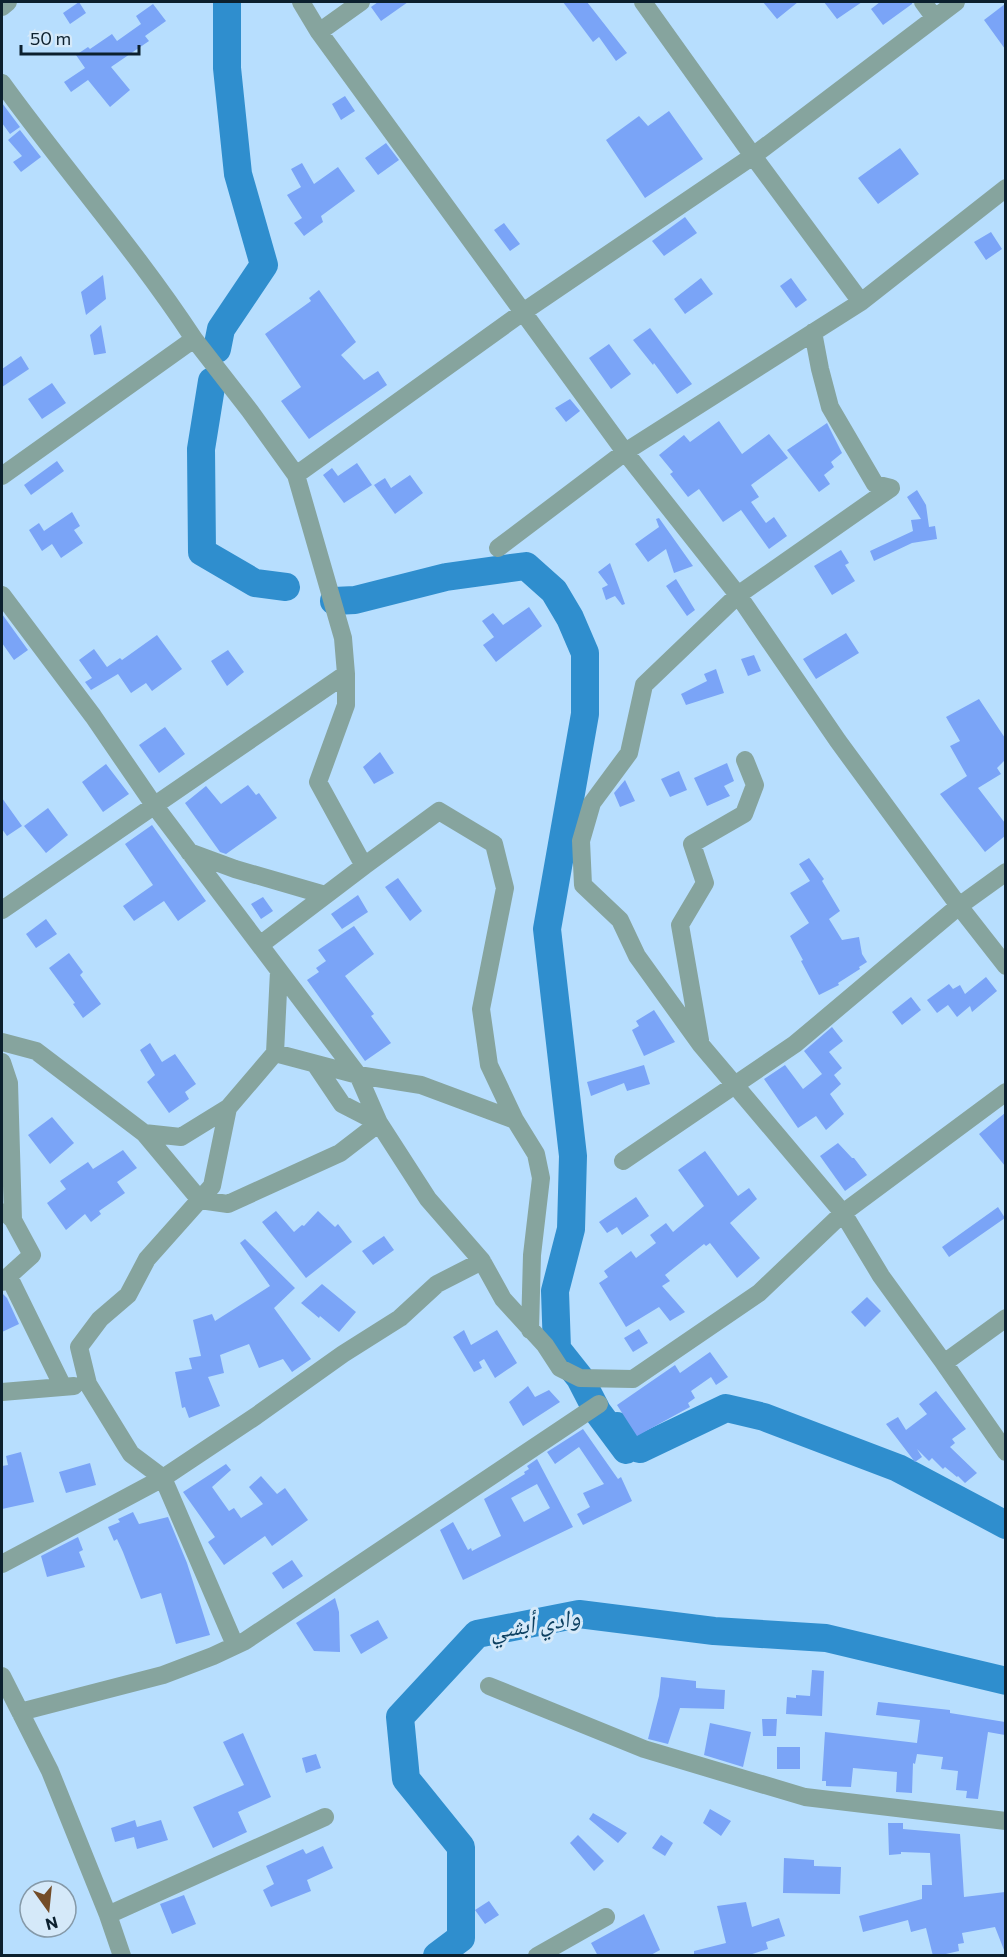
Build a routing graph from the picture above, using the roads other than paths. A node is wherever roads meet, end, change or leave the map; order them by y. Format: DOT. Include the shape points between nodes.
graph roads {
  1 [pos="8,2"];
  2 [pos="301,2"];
  3 [pos="361,2"];
  4 [pos="643,2"];
  5 [pos="923,2"];
  6 [pos="956,2"];
  7 [pos="2,6"];
  8 [pos="934,17"];
  9 [pos="319,32"];
  10 [pos="2,83"];
  11 [pos="753,156"];
  12 [pos="1005,188"];
  13 [pos="861,302"];
  14 [pos="523,312"];
  15 [pos="813,332"];
  16 [pos="194,339"];
  17 [pos="626,452"];
  18 [pos="296,475"];
  19 [pos="2,476"];
  20 [pos="498,548"];
  21 [pos="738,594"];
  22 [pos="2,595"];
  23 [pos="346,674"];
  24 [pos="745,760"];
  25 [pos="154,805"];
  26 [pos="189,852"];
  27 [pos="364,866"];
  28 [pos="1005,872"];
  29 [pos="325,895"];
  30 [pos="958,906"];
  31 [pos="2,910"];
  32 [pos="260,945"];
  33 [pos="1005,966"];
  34 [pos="279,971"];
  35 [pos="2,1042"];
  36 [pos="700,1045"];
  37 [pos="275,1053"];
  38 [pos="2,1062"];
  39 [pos="315,1064"];
  40 [pos="358,1075"];
  41 [pos="736,1085"];
  42 [pos="1005,1092"];
  43 [pos="228,1107"];
  44 [pos="515,1120"];
  45 [pos="379,1123"];
  46 [pos="144,1133"];
  47 [pos="623,1161"];
  48 [pos="200,1200"];
  49 [pos="843,1213"];
  50 [pos="7,1214"];
  51 [pos="482,1261"];
  52 [pos="5,1279"];
  53 [pos="1005,1318"];
  54 [pos="530,1330"];
  55 [pos="944,1363"];
  56 [pos="88,1384"];
  57 [pos="63,1387"];
  58 [pos="2,1392"];
  59 [pos="599,1404"];
  60 [pos="1005,1452"];
  61 [pos="163,1478"];
  62 [pos="2,1564"];
  63 [pos="235,1645"];
  64 [pos="489,1686"];
  65 [pos="4,1687"];
  66 [pos="20,1712"];
  67 [pos="325,1817"];
  68 [pos="1005,1821"];
  69 [pos="108,1915"];
  70 [pos="606,1917"];
  71 [pos="122,1956"];
  72 [pos="537,1956"];
  1 -- 7 [label="street"];
  2 -- 9 [label="street"];
  3 -- 9 [label="street"];
  4 -- 11 [label="street"];
  5 -- 8 [label="street"];
  6 -- 8 [label="street"];
  8 -- 11 [label="street"];
  9 -- 14 [label="street"];
  10 -- 16 [label="street" via="156,283"];
  11 -- 13 [label="street"];
  11 -- 14 [label="street"];
  12 -- 13 [label="street"];
  13 -- 15 [label="street"];
  14 -- 17 [label="street"];
  14 -- 18 [label="street"];
  15 -- 17 [label="street"];
  15 -- 21 [label="street" via="830,406 875,484 891,488"];
  16 -- 18 [label="street"];
  16 -- 19 [label="street"];
  17 -- 20 [label="street"];
  17 -- 21 [label="street"];
  18 -- 23 [label="street" via="343,638"];
  21 -- 30 [label="street"];
  21 -- 36 [label="street" via="644,685 629,753 592,802 581,841 584,885 620,920 637,956"];
  22 -- 25 [label="street"];
  23 -- 25 [label="street"];
  23 -- 27 [label="street" via="346,705 318,782"];
  24 -- 36 [label="street" via="755,785 744,814 692,844 705,883 680,925"];
  25 -- 26 [label="street"];
  25 -- 31 [label="street"];
  26 -- 29 [label="street"];
  26 -- 32 [label="street"];
  27 -- 29 [label="street"];
  27 -- 44 [label="street" via="439,811 494,844 505,888 481,1009 489,1065"];
  28 -- 30 [label="street"];
  29 -- 32 [label="street"];
  30 -- 33 [label="street"];
  30 -- 41 [label="street" via="795,1044"];
  32 -- 34 [label="street"];
  34 -- 37 [label="street"];
  34 -- 40 [label="street"];
  35 -- 46 [label="street" via="36,1051"];
  36 -- 41 [label="street"];
  37 -- 39 [label="street"];
  37 -- 43 [label="street"];
  38 -- 50 [label="street" via="9,1083"];
  39 -- 40 [label="street"];
  39 -- 45 [label="street" via="342,1104"];
  40 -- 44 [label="street" via="421,1085"];
  40 -- 45 [label="street"];
  41 -- 47 [label="street"];
  41 -- 49 [label="street"];
  42 -- 49 [label="street"];
  43 -- 46 [label="street" via="182,1137"];
  43 -- 48 [label="street" via="212,1186"];
  44 -- 54 [label="street" via="536,1154 541,1178 532,1255"];
  45 -- 48 [label="street" via="340,1153 228,1204"];
  45 -- 51 [label="street" via="428,1199"];
  46 -- 48 [label="street"];
  48 -- 56 [label="street" via="147,1259 128,1295 99,1319 79,1347"];
  49 -- 54 [label="street" via="759,1293 633,1379 580,1378 560,1368"];
  49 -- 55 [label="street" via="881,1276"];
  50 -- 52 [label="street" via="32,1255"];
  51 -- 54 [label="street" via="503,1299"];
  51 -- 61 [label="street" via="437,1284 400,1318"];
  52 -- 57 [label="street"];
  53 -- 55 [label="street"];
  55 -- 60 [label="street"];
  56 -- 57 [label="street"];
  56 -- 61 [label="street" via="131,1454"];
  57 -- 58 [label="street"];
  59 -- 63 [label="street"];
  61 -- 62 [label="street"];
  61 -- 63 [label="street"];
  63 -- 66 [label="street" via="163,1675"];
  64 -- 68 [label="street" via="644,1749 781,1791"];
  65 -- 66 [label="street"];
  66 -- 69 [label="street" via="50,1771"];
  67 -- 69 [label="street"];
  69 -- 71 [label="street"];
  70 -- 72 [label="street"];
}
